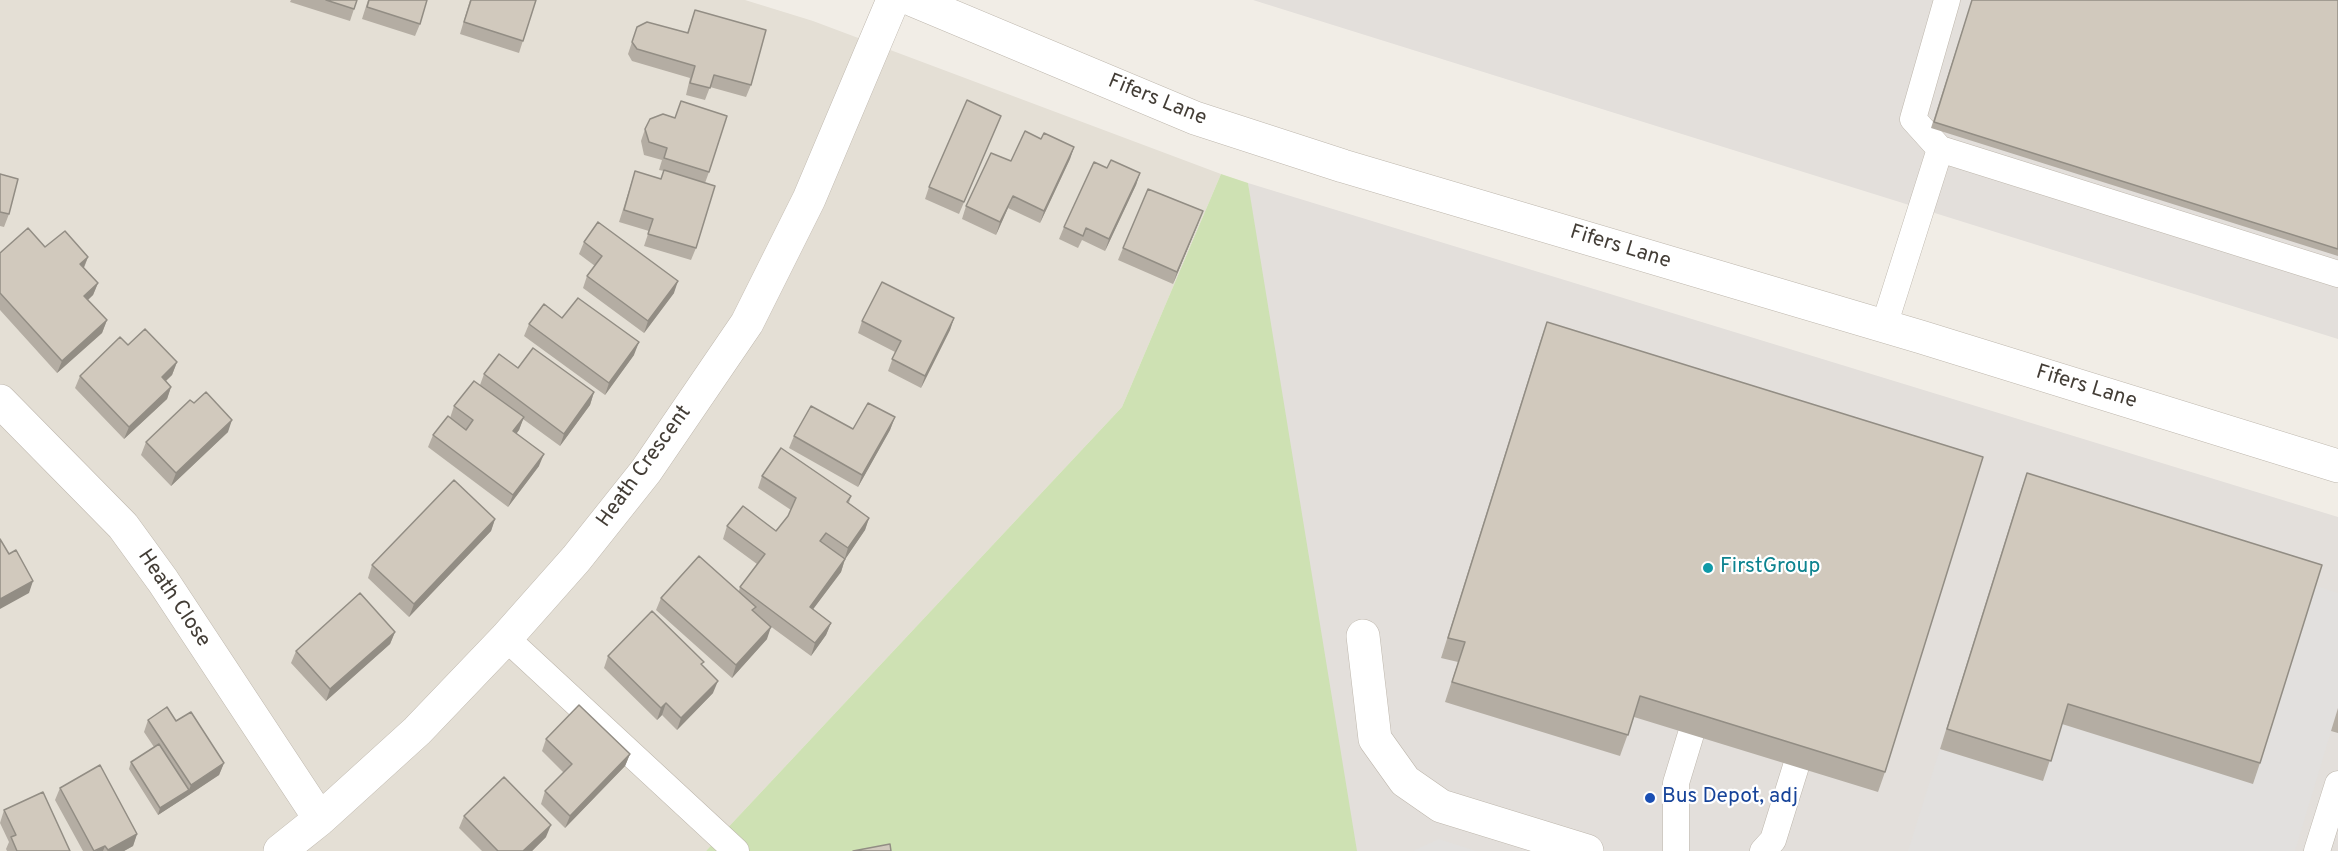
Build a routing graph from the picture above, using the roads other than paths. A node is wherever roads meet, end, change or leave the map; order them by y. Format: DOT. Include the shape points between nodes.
graph roads {
  1 [pos="893,0"];
  2 [pos="913,0"];
  3 [pos="1947,0"];
  4 [pos="1940,149"];
  5 [pos="2338,274"];
  6 [pos="1884,326"];
  7 [pos="0,401"];
  8 [pos="2338,466"];
  9 [pos="1363,636"];
  10 [pos="506,638"];
  11 [pos="1707,682"];
  12 [pos="1812,714"];
  13 [pos="2338,784"];
  14 [pos="320,819"];
  15 [pos="279,851"];
  16 [pos="736,851"];
  17 [pos="1587,851"];
  18 [pos="1676,851"];
  19 [pos="1763,851"];
  20 [pos="2316,851"];
  1 -- 10 [label="street, Heath Crescent" via="808,199 747,323 646,471"];
  2 -- 6 [label="street, Fifers Lane" via="1195,118 1343,166"];
  3 -- 4 [label="lane" via="1913,119"];
  4 -- 5 [label="lane"];
  4 -- 6 [label="lane"];
  6 -- 8 [label="street, Fifers Lane"];
  7 -- 14 [label="street, Heath Close" via="123,526"];
  9 -- 17 [label="street" via="1375,740 1405,782 1441,806"];
  10 -- 14 [label="street, Heath Crescent" via="417,731"];
  10 -- 16 [label="lane"];
  11 -- 18 [label="lane" via="1676,783"];
  12 -- 19 [label="lane" via="1773,840"];
  13 -- 20 [label="lane"];
  14 -- 15 [label="street, Heath Crescent"];
}
